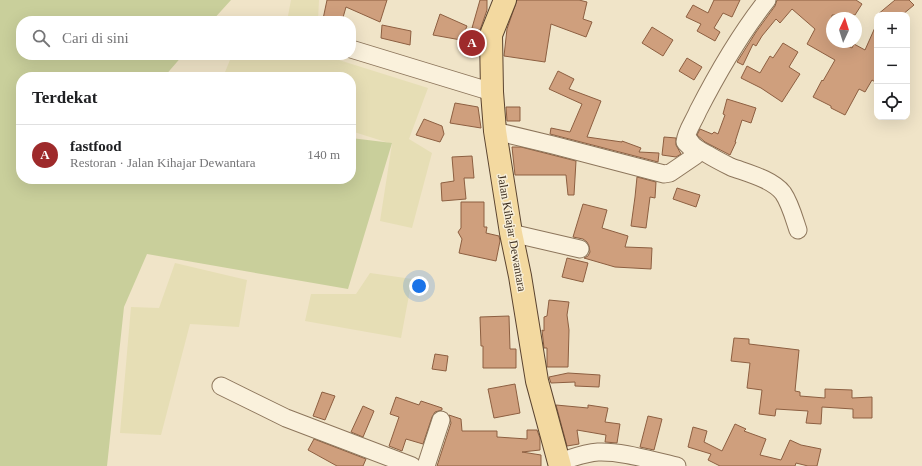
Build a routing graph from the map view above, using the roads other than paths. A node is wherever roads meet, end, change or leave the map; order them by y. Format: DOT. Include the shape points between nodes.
graph roads {
  1 [pos="505,0"];
  2 [pos="767,0"];
  3 [pos="356,51"];
  4 [pos="492,92"];
  5 [pos="495,131"];
  6 [pos="688,133"];
  7 [pos="798,230"];
  8 [pos="511,234"];
  9 [pos="580,249"];
  10 [pos="221,386"];
  11 [pos="441,420"];
  12 [pos="560,464"];
  13 [pos="412,466"];
  14 [pos="426,466"];
  15 [pos="677,466"];
  1 -- 4 [label="main road, Jalan Kihajar Dewantara" via="491,35"];
  2 -- 6 [label="street" via="741,34"];
  3 -- 4 [label="street"];
  4 -- 5 [label="main road, Jalan Kihajar Dewantara"];
  5 -- 6 [label="street" via="667,174 695,156 695,152 684,142"];
  5 -- 8 [label="main road, Jalan Kihajar Dewantara"];
  6 -- 7 [label="street" via="691,143 702,151 777,187 784,194"];
  8 -- 9 [label="street"];
  8 -- 12 [label="main road, Jalan Kihajar Dewantara" via="537,381"];
  10 -- 13 [label="street" via="286,418"];
  11 -- 14 [label="street"];
  12 -- 15 [label="street" via="584,454 600,452"];
}
